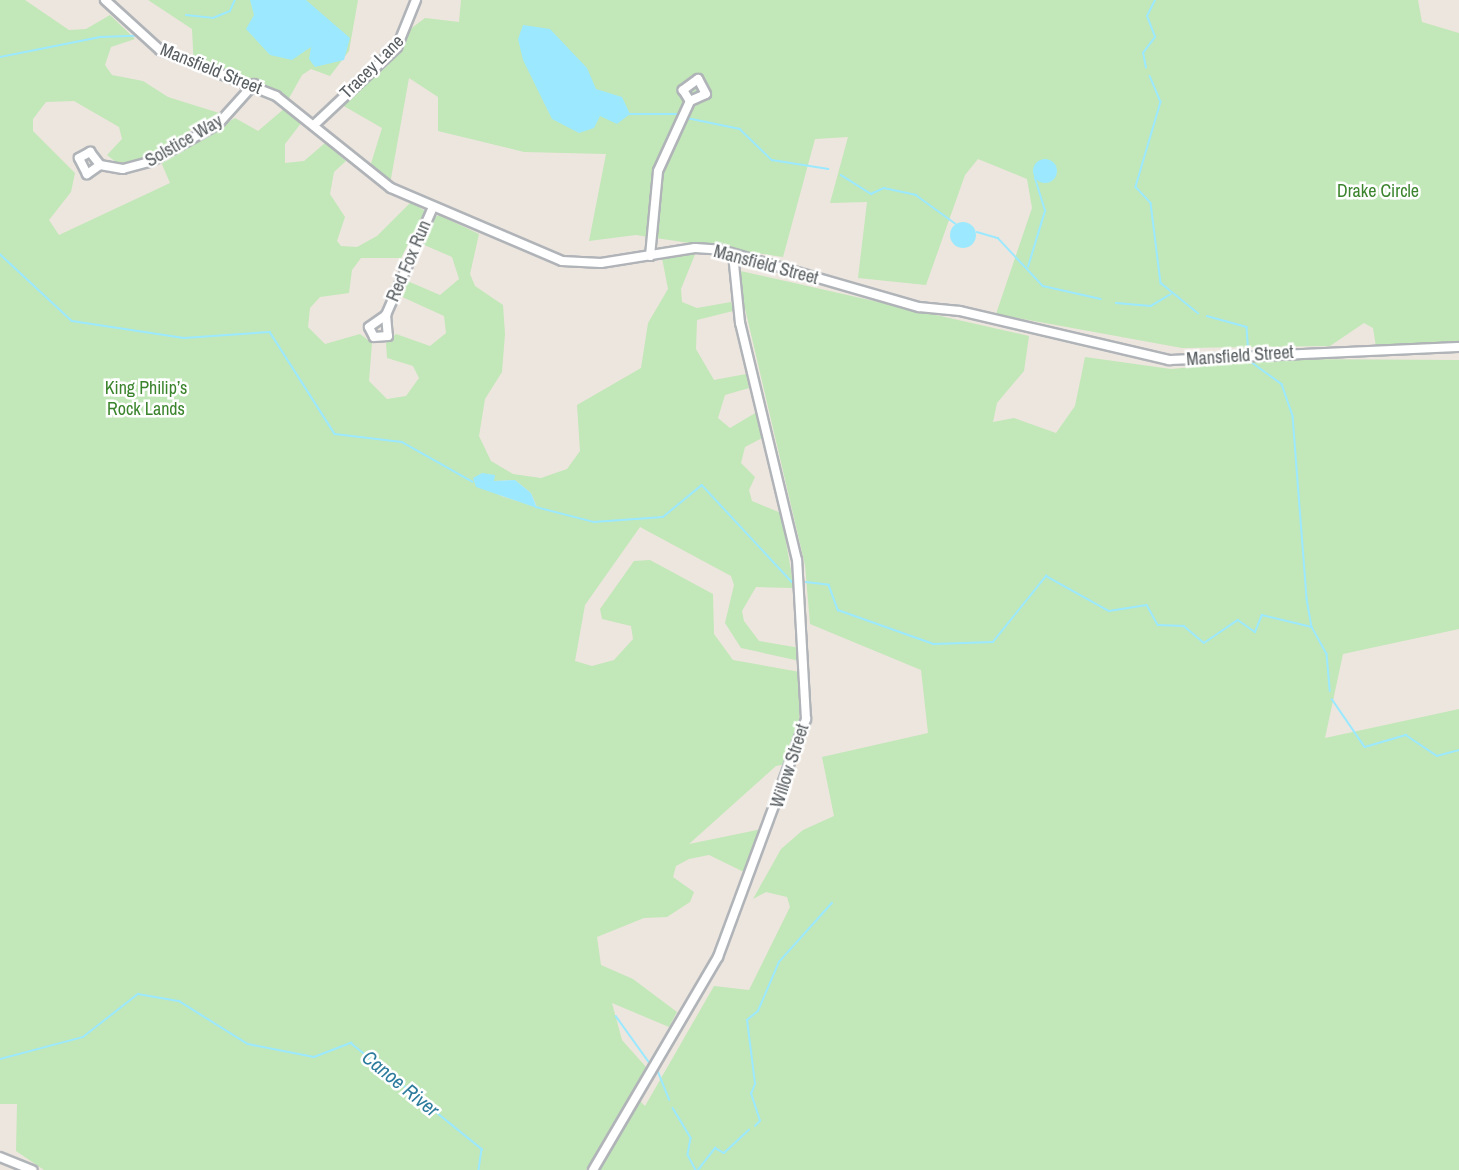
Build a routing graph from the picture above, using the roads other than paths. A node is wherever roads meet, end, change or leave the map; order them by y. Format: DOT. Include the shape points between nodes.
graph roads {
  1 [pos="105,0"];
  2 [pos="416,0"];
  3 [pos="254,84"];
  4 [pos="690,102"];
  5 [pos="314,125"];
  6 [pos="100,165"];
  7 [pos="433,207"];
  8 [pos="733,254"];
  9 [pos="650,256"];
  10 [pos="386,315"];
  11 [pos="1459,346"];
  12 [pos="0,1157"];
  13 [pos="32,1170"];
  14 [pos="593,1170"];
  1 -- 3 [label="street, Mansfield Street" via="160,50"];
  2 -- 5 [label="street, Tracey Lane" via="397,47"];
  3 -- 5 [label="street, Mansfield Street"];
  3 -- 6 [label="street, Solstice Way" via="218,124 150,162 123,169"];
  4 -- 9 [label="street" via="658,171"];
  5 -- 7 [label="street, Mansfield Street" via="371,176"];
  7 -- 9 [label="street, Mansfield Street" via="562,261 601,263"];
  7 -- 10 [label="street, Red Fox Run"];
  8 -- 9 [label="street, Mansfield Street" via="695,248"];
  8 -- 11 [label="street, Mansfield Street" via="919,307 960,311 1169,360"];
  8 -- 14 [label="street, Willow Street" via="740,323 797,560 807,669 804,727 718,957"];
  12 -- 13 [label="street"];
}
